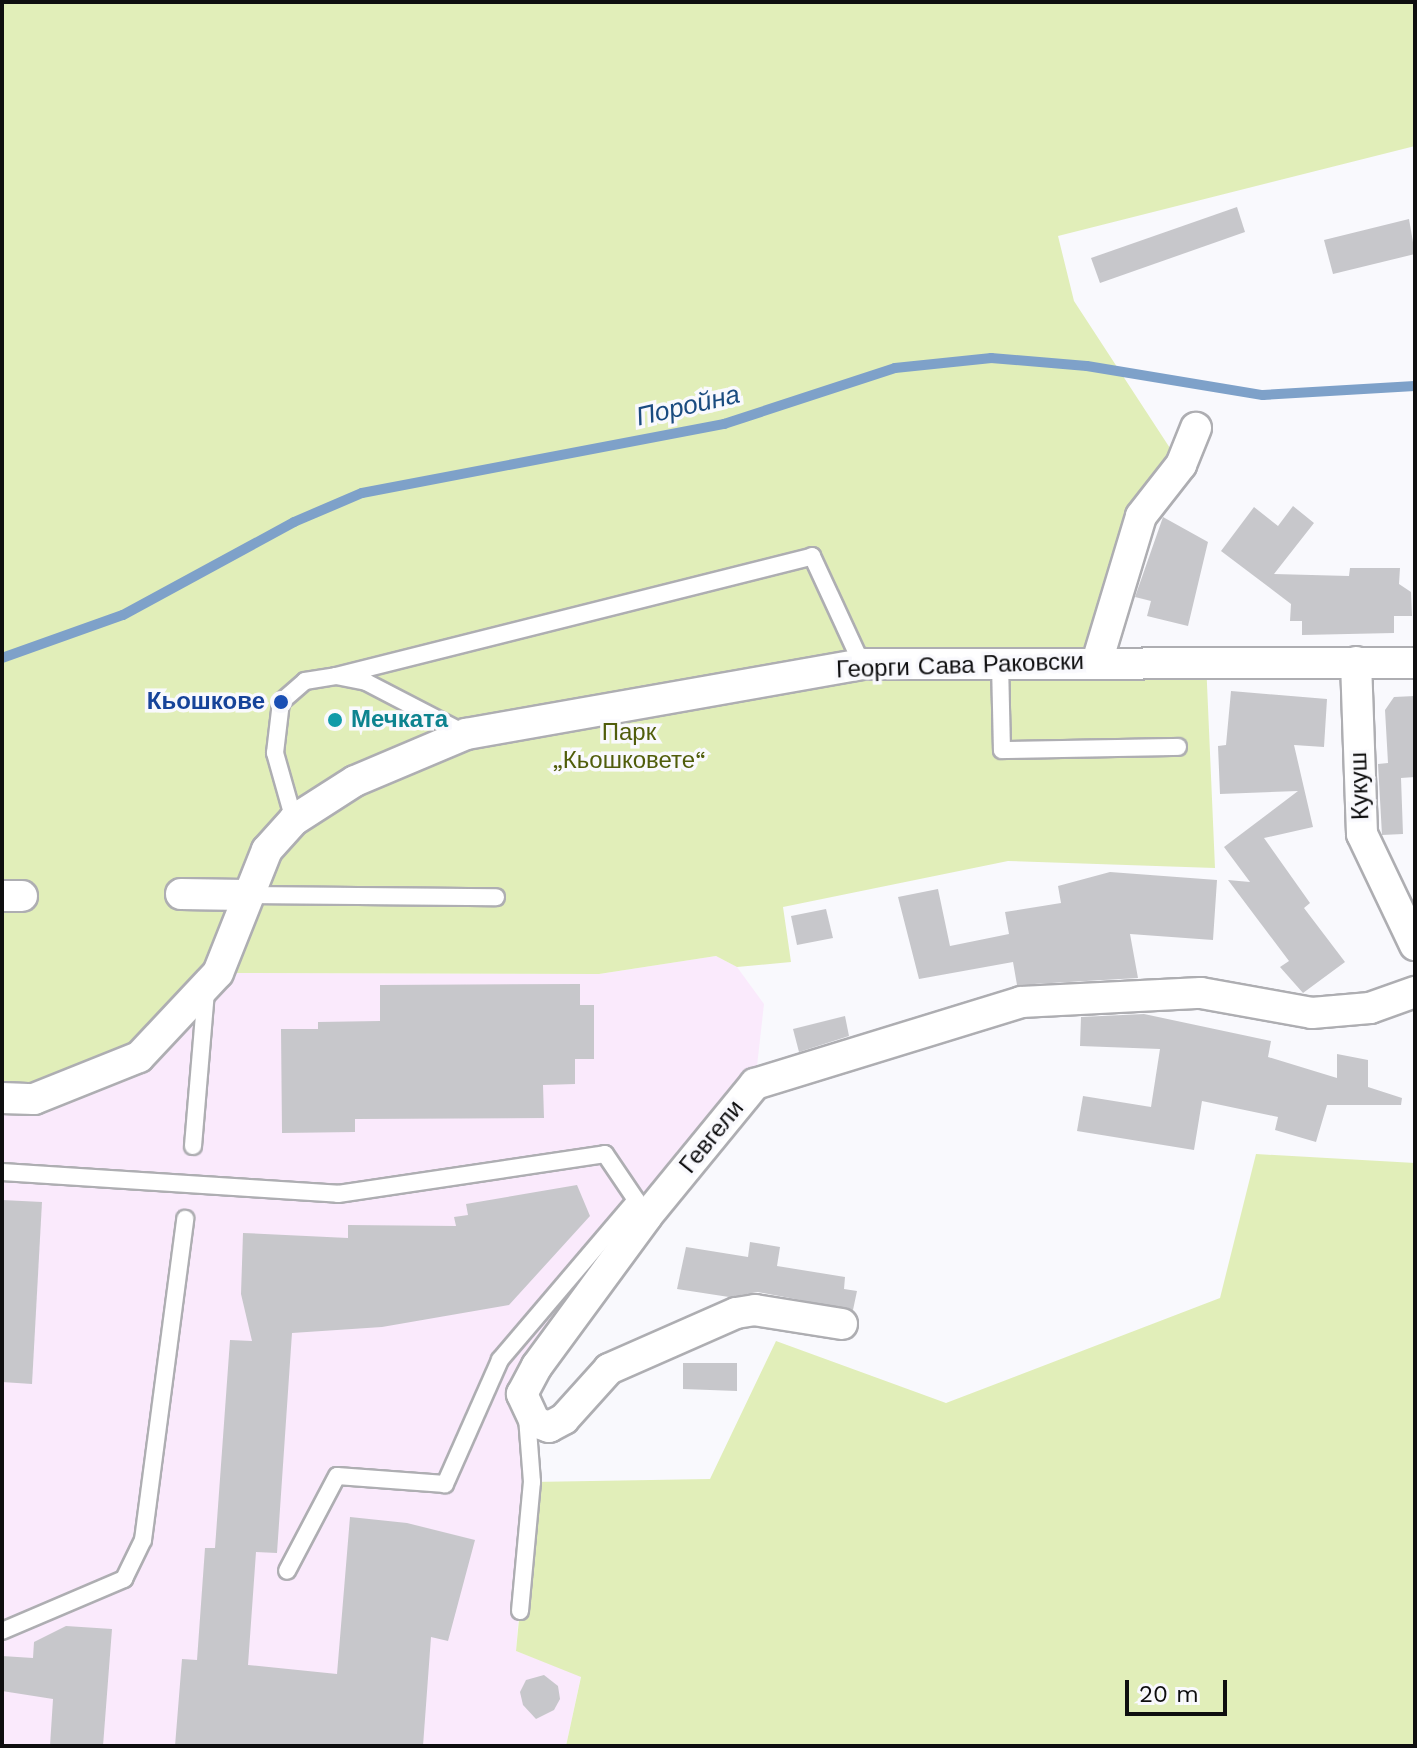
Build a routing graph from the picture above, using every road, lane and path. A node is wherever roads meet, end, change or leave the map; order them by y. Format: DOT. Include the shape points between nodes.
graph roads {
  1 [pos="1196,428"];
  2 [pos="1097,662"];
  3 [pos="1356,662"];
  4 [pos="1000,663"];
  5 [pos="1415,663"];
  6 [pos="862,664"];
  7 [pos="336,676"];
  8 [pos="466,734"];
  9 [pos="1178,747"];
  10 [pos="294,820"];
  11 [pos="181,894"];
  12 [pos="245,895"];
  13 [pos="496,897"];
  14 [pos="1415,945"];
  15 [pos="206,992"];
  16 [pos="1415,992"];
  17 [pos="2,1098"];
  18 [pos="34,1099"];
  19 [pos="2,1112"];
  20 [pos="193,1146"];
  21 [pos="2,1172"];
  22 [pos="185,1219"];
  23 [pos="842,1324"];
  24 [pos="527,1407"];
  25 [pos="287,1571"];
  26 [pos="520,1611"];
  27 [pos="2,1631"];
  1 -- 2 [label="street" via="1181,465 1141,516"];
  2 -- 3 [label="street, Георги Сава Раковски"];
  2 -- 4 [label="street, Георги Сава Раковски"];
  3 -- 5 [label="street, Георги Сава Раковски"];
  3 -- 14 [label="street, Кукуш" via="1362,834"];
  4 -- 6 [label="street, Георги Сава Раковски"];
  4 -- 9 [label="lane" via="1002,750"];
  6 -- 7 [label="lane" via="812,556"];
  6 -- 8 [label="street, Георги Сава Раковски"];
  7 -- 8 [label="lane" via="366,682"];
  7 -- 10 [label="lane" via="305,681 281,702 275,753"];
  8 -- 10 [label="street, Георги Сава Раковски" via="355,781"];
  10 -- 12 [label="street, Георги Сава Раковски" via="267,850"];
  11 -- 12 [label="street"];
  12 -- 13 [label="lane"];
  12 -- 15 [label="street, Георги Сава Раковски" via="218,973"];
  15 -- 18 [label="street, Георги Сава Раковски" via="139,1057"];
  15 -- 20 [label="lane"];
  16 -- 24 [label="street, Гевгели" via="1370,1008 1312,1013 1201,993 1021,1002 755,1084 647,1216 537,1366 522,1394"];
  17 -- 18 [label="street, Георги Сава Раковски"];
  18 -- 19 [label="lane"];
  21 -- 25 [label="lane" via="338,1194 605,1154 636,1200 500,1360 445,1484 337,1476"];
  22 -- 27 [label="lane" via="143,1540 124,1579"];
  23 -- 24 [label="street" via="755,1310 736,1313 609,1369 564,1419 549,1427 535,1422"];
  24 -- 26 [label="lane" via="532,1482"];
}
